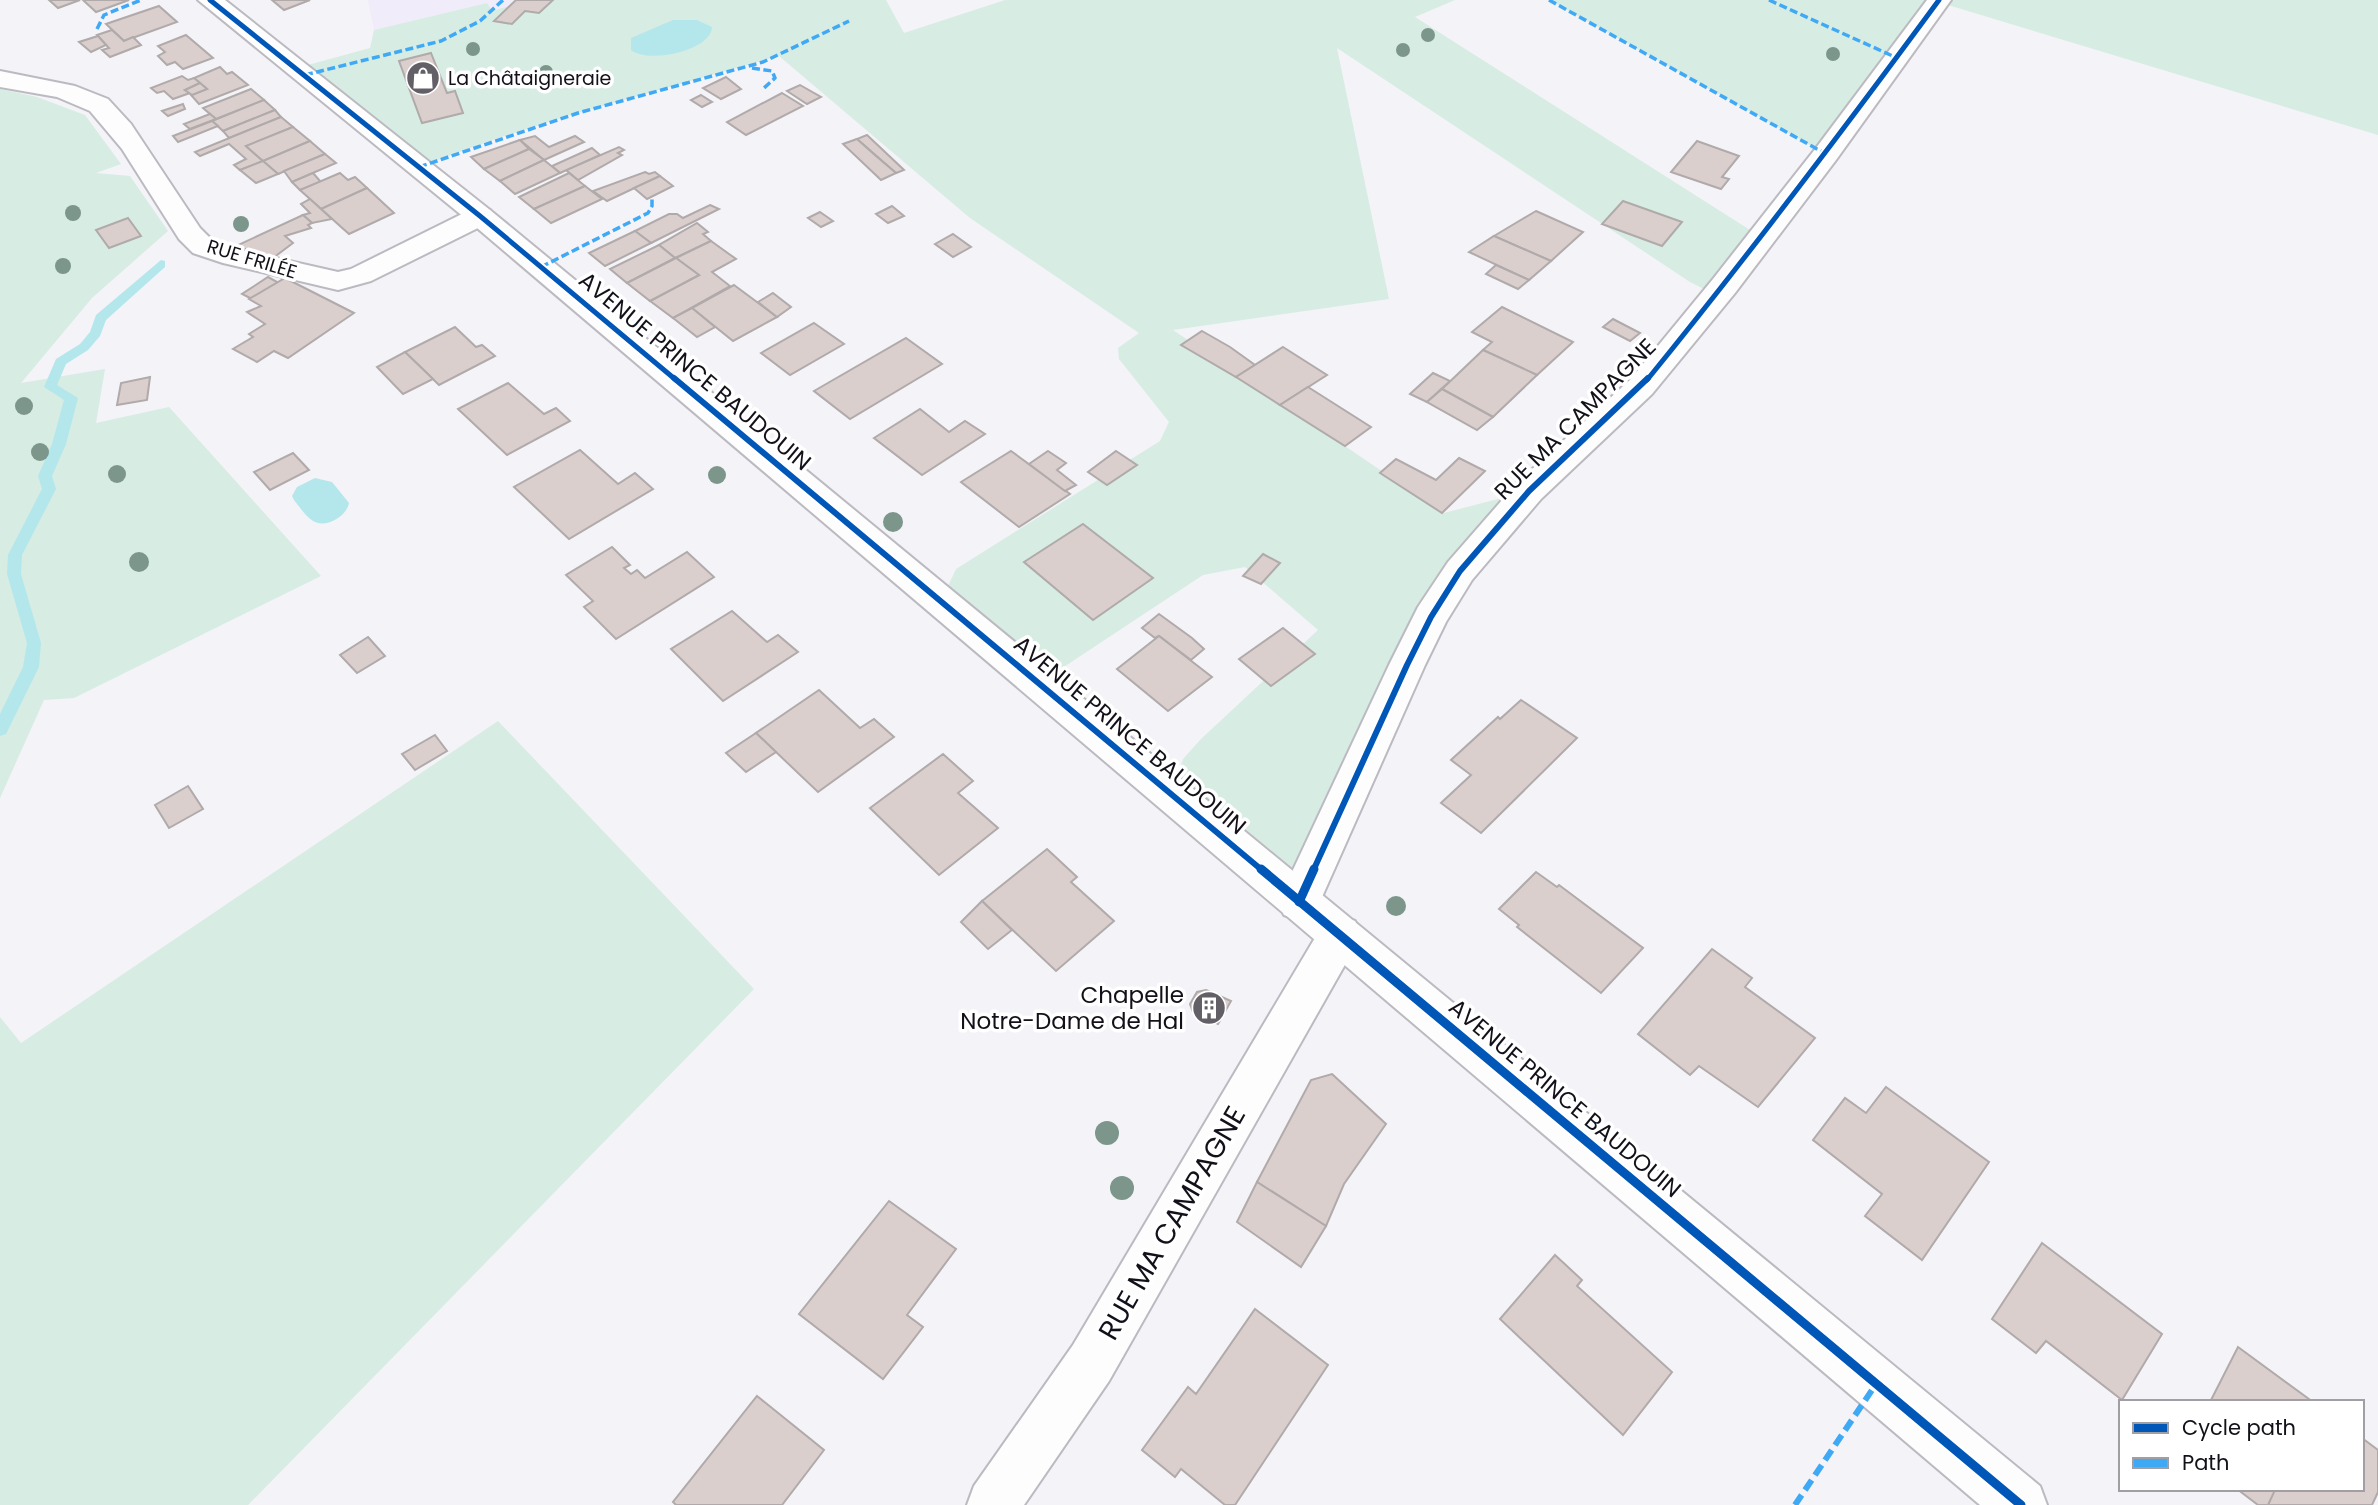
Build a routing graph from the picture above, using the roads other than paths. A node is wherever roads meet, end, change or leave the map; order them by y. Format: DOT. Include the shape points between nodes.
graph roads {
  1 [pos="210,0"];
  2 [pos="1939,0"];
  3 [pos="0,79"];
  4 [pos="480,216"];
  5 [pos="1299,902"];
  6 [pos="1340,934"];
  7 [pos="993,1505"];
  8 [pos="2021,1505"];
  1 -- 4 [label="street, AVENUE PRINCE BAUDOUIN"];
  2 -- 5 [label="street, RUE MA CAMPAGNE" via="1818,165 1641,387 1529,491 1460,570 1407,665"];
  3 -- 4 [label="street, RUE FRILÉE" via="61,91 98,105 118,126 189,233 203,247 233,257 338,281 361,275"];
  4 -- 5 [label="street, AVENUE PRINCE BAUDOUIN"];
  5 -- 6 [label="street, AVENUE PRINCE BAUDOUIN"];
  6 -- 7 [label="street, RUE MA CAMPAGNE" via="1091,1363"];
  6 -- 8 [label="street, AVENUE PRINCE BAUDOUIN"];
}
